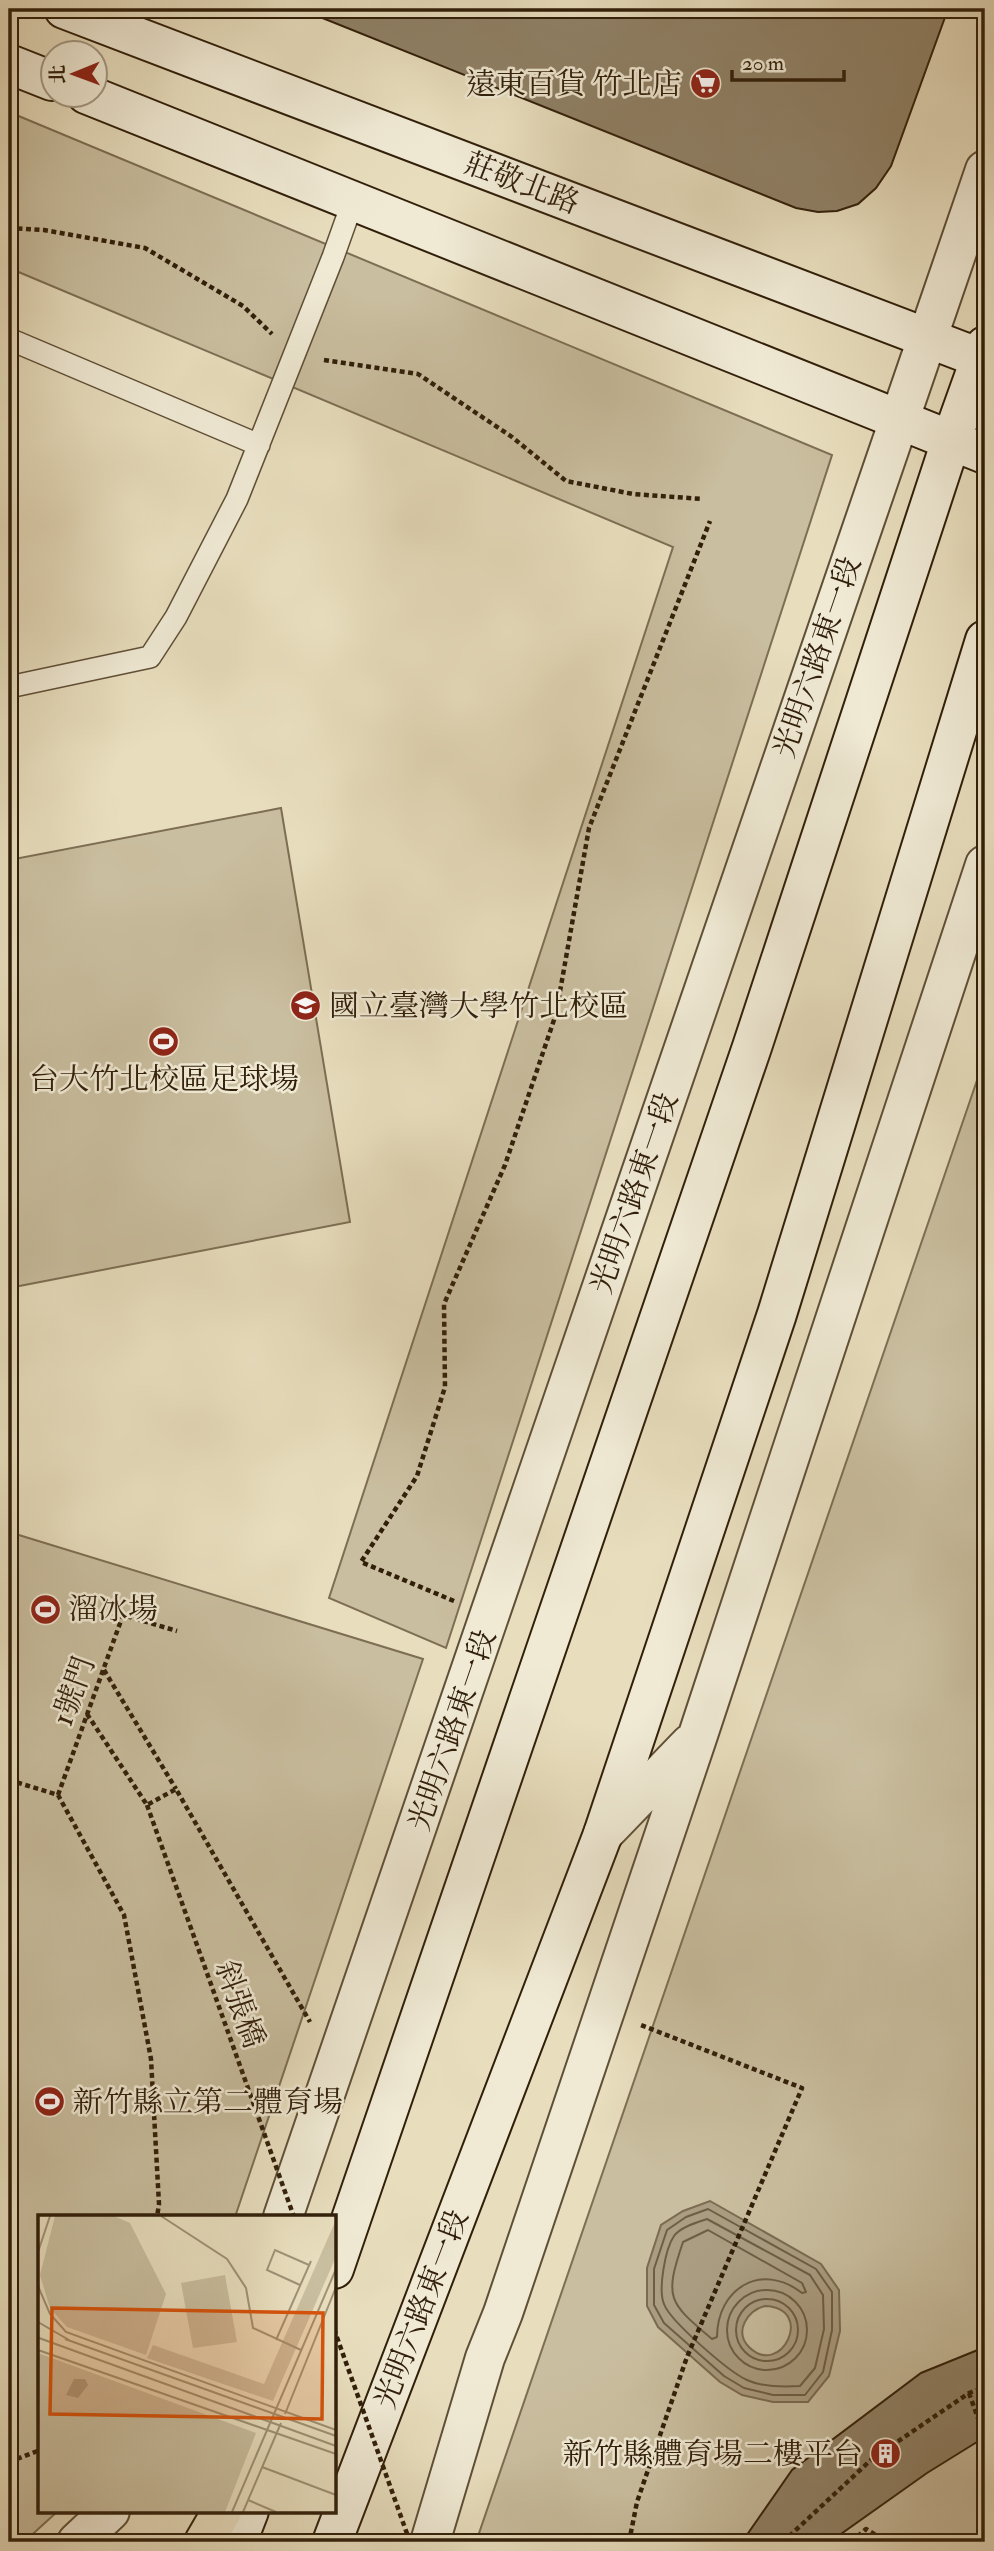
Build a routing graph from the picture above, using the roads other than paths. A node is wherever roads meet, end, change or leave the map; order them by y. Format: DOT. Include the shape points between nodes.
graph roads {
  1 [pos="64,9"];
  2 [pos="9,64"];
  3 [pos="38,75"];
  4 [pos="108,103"];
  5 [pos="985,170"];
  6 [pos="353,201"];
  7 [pos="926,338"];
  8 [pos="9,339"];
  9 [pos="984,355"];
  10 [pos="898,419"];
  11 [pos="259,445"];
  12 [pos="968,447"];
  13 [pos="985,640"];
  14 [pos="9,687"];
  15 [pos="985,865"];
  16 [pos="697,1738"];
  17 [pos="603,1834"];
  18 [pos="283,2215"];
  19 [pos="336,2263"];
  20 [pos="109,2512"];
  21 [pos="221,2512"];
  22 [pos="249,2512"];
  23 [pos="77,2542"];
  24 [pos="204,2542"];
  25 [pos="237,2542"];
  26 [pos="332,2542"];
  27 [pos="429,2542"];
  1 -- 7 [label="street, 莊敬北路"];
  2 -- 3 [label="street"];
  4 -- 6 [label="street"];
  5 -- 7 [label="street, 光明六路東一段"];
  6 -- 10 [label="street"];
  6 -- 11 [label="lane"];
  7 -- 9 [label="street, 莊敬北路"];
  7 -- 10 [label="street, 光明六路東一段"];
  8 -- 11 [label="lane"];
  9 -- 12 [label="street, 光明六路東一段"];
  10 -- 12 [label="street"];
  10 -- 18 [label="street, 光明六路東一段"];
  11 -- 14 [label="lane" via="237,499 150,657"];
  12 -- 19 [label="street, 光明六路東一段" via="752,1047"];
  13 -- 17 [label="street, 光明六路東一段" via="777,1314"];
  15 -- 16 [label="street"];
  16 -- 17 [label="street"];
  16 -- 27 [label="street" via="485,2358"];
  17 -- 26 [label="street, 光明六路東一段"];
  20 -- 23 [label="street"];
  21 -- 24 [label="highway"];
  22 -- 25 [label="street"];
}
